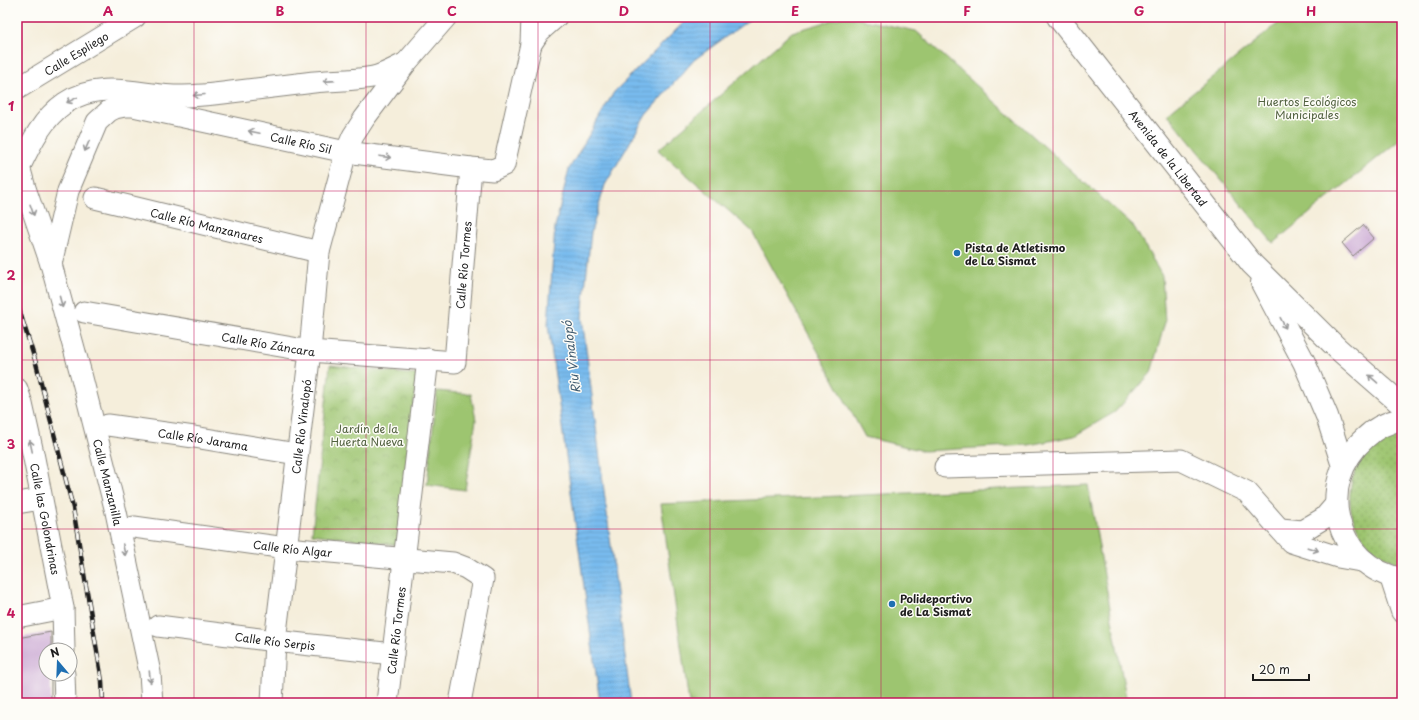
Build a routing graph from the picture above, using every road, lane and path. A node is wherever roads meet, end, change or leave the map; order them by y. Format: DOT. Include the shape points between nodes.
graph roads {
  1 [pos="134,17"];
  2 [pos="446,17"];
  3 [pos="532,17"];
  4 [pos="556,17"];
  5 [pos="1058,17"];
  6 [pos="531,44"];
  7 [pos="406,62"];
  8 [pos="352,79"];
  9 [pos="17,89"];
  10 [pos="133,106"];
  11 [pos="364,119"];
  12 [pos="346,152"];
  13 [pos="18,163"];
  14 [pos="471,168"];
  15 [pos="95,198"];
  16 [pos="319,252"];
  17 [pos="51,264"];
  18 [pos="1252,264"];
  19 [pos="84,312"];
  20 [pos="310,351"];
  21 [pos="428,359"];
  22 [pos="455,362"];
  23 [pos="17,389"];
  24 [pos="1402,405"];
  25 [pos="1402,419"];
  26 [pos="108,425"];
  27 [pos="298,454"];
  28 [pos="1343,466"];
  29 [pos="945,467"];
  30 [pos="42,499"];
  31 [pos="17,503"];
  32 [pos="1336,504"];
  33 [pos="134,527"];
  34 [pos="1281,529"];
  35 [pos="286,548"];
  36 [pos="403,558"];
  37 [pos="1366,562"];
  38 [pos="1397,578"];
  39 [pos="63,608"];
  40 [pos="1402,611"];
  41 [pos="17,617"];
  42 [pos="158,626"];
  43 [pos="275,641"];
  44 [pos="64,642"];
  45 [pos="393,654"];
  46 [pos="64,682"];
  47 [pos="65,703"];
  48 [pos="152,703"];
  49 [pos="272,703"];
  50 [pos="386,703"];
  51 [pos="460,703"];
  1 -- 9 [label="street, Calle Espliego"];
  2 -- 7 [label="street, Calle Río Vinalopó"];
  3 -- 6 [label="street"];
  4 -- 6 [label="street" via="539,32"];
  5 -- 18 [label="street, Avenida de la Libertad"];
  6 -- 14 [label="street, Calle Río Sil" via="504,165 493,170"];
  7 -- 8 [label="street" via="374,77"];
  7 -- 11 [label="street, Calle Río Vinalopó"];
  8 -- 11 [label="street" via="364,100"];
  8 -- 13 [label="street, one-way" via="184,96 120,90 85,93 65,103 49,117"];
  12 -- 10 [label="street, Calle Río Sil, one-way"];
  10 -- 17 [label="street, Calle Manzanilla, one-way" via="115,108 97,122 68,192"];
  11 -- 12 [label="street, Calle Río Vinalopó"];
  12 -- 14 [label="street, Calle Río Sil, one-way"];
  12 -- 16 [label="street, Calle Río Vinalopó"];
  13 -- 17 [label="street, Calle Manzanilla, one-way"];
  14 -- 22 [label="street, Calle Río Tormes"];
  15 -- 16 [label="street, Calle Río Manzanares"];
  16 -- 20 [label="street, Calle Río Vinalopó"];
  17 -- 48 [label="street, Calle Manzanilla, one-way" via="116,512 150,674"];
  24 -- 18 [label="street, Avenida de la Libertad, one-way" via="1338,350"];
  18 -- 28 [label="street, Avenida de la Libertad, one-way" via="1304,362"];
  19 -- 20 [label="street, Calle Río Záncara"];
  20 -- 21 [label="street, Calle Río Záncara"];
  20 -- 27 [label="street, Calle Río Vinalopó"];
  21 -- 22 [label="street, Calle Río Záncara"];
  21 -- 36 [label="street, Calle Río Tormes"];
  30 -- 23 [label="street, Calle las Golondrinas, one-way"];
  25 -- 28 [label="street" via="1372,431 1355,446"];
  26 -- 27 [label="street, Calle Río Jarama"];
  27 -- 35 [label="street, Calle Río Vinalopó"];
  28 -- 32 [label="street" via="1337,484"];
  29 -- 34 [label="street" via="1181,460 1247,492"];
  30 -- 31 [label="street"];
  30 -- 39 [label="street, Calle las Golondrinas"];
  32 -- 34 [label="street" via="1324,518 1302,531"];
  32 -- 37 [label="street" via="1340,526 1350,546"];
  33 -- 35 [label="street, Calle Río Algar"];
  34 -- 37 [label="street, one-way" via="1291,542 1338,557"];
  35 -- 36 [label="street, Calle Río Algar"];
  35 -- 43 [label="street, Calle Río Vinalopó"];
  36 -- 45 [label="street, Calle Río Tormes"];
  36 -- 51 [label="street, Calle Río Algar" via="453,563 466,568 483,580"];
  37 -- 38 [label="street" via="1378,571"];
  38 -- 40 [label="street"];
  39 -- 41 [label="street"];
  39 -- 44 [label="street, Calle las Golondrinas"];
  42 -- 43 [label="street, Calle Río Serpis"];
  43 -- 45 [label="street, Calle Río Serpis"];
  43 -- 49 [label="street, Calle Río Vinalopó"];
  45 -- 50 [label="street, Calle Río Tormes"];
  46 -- 47 [label="street"];
}
